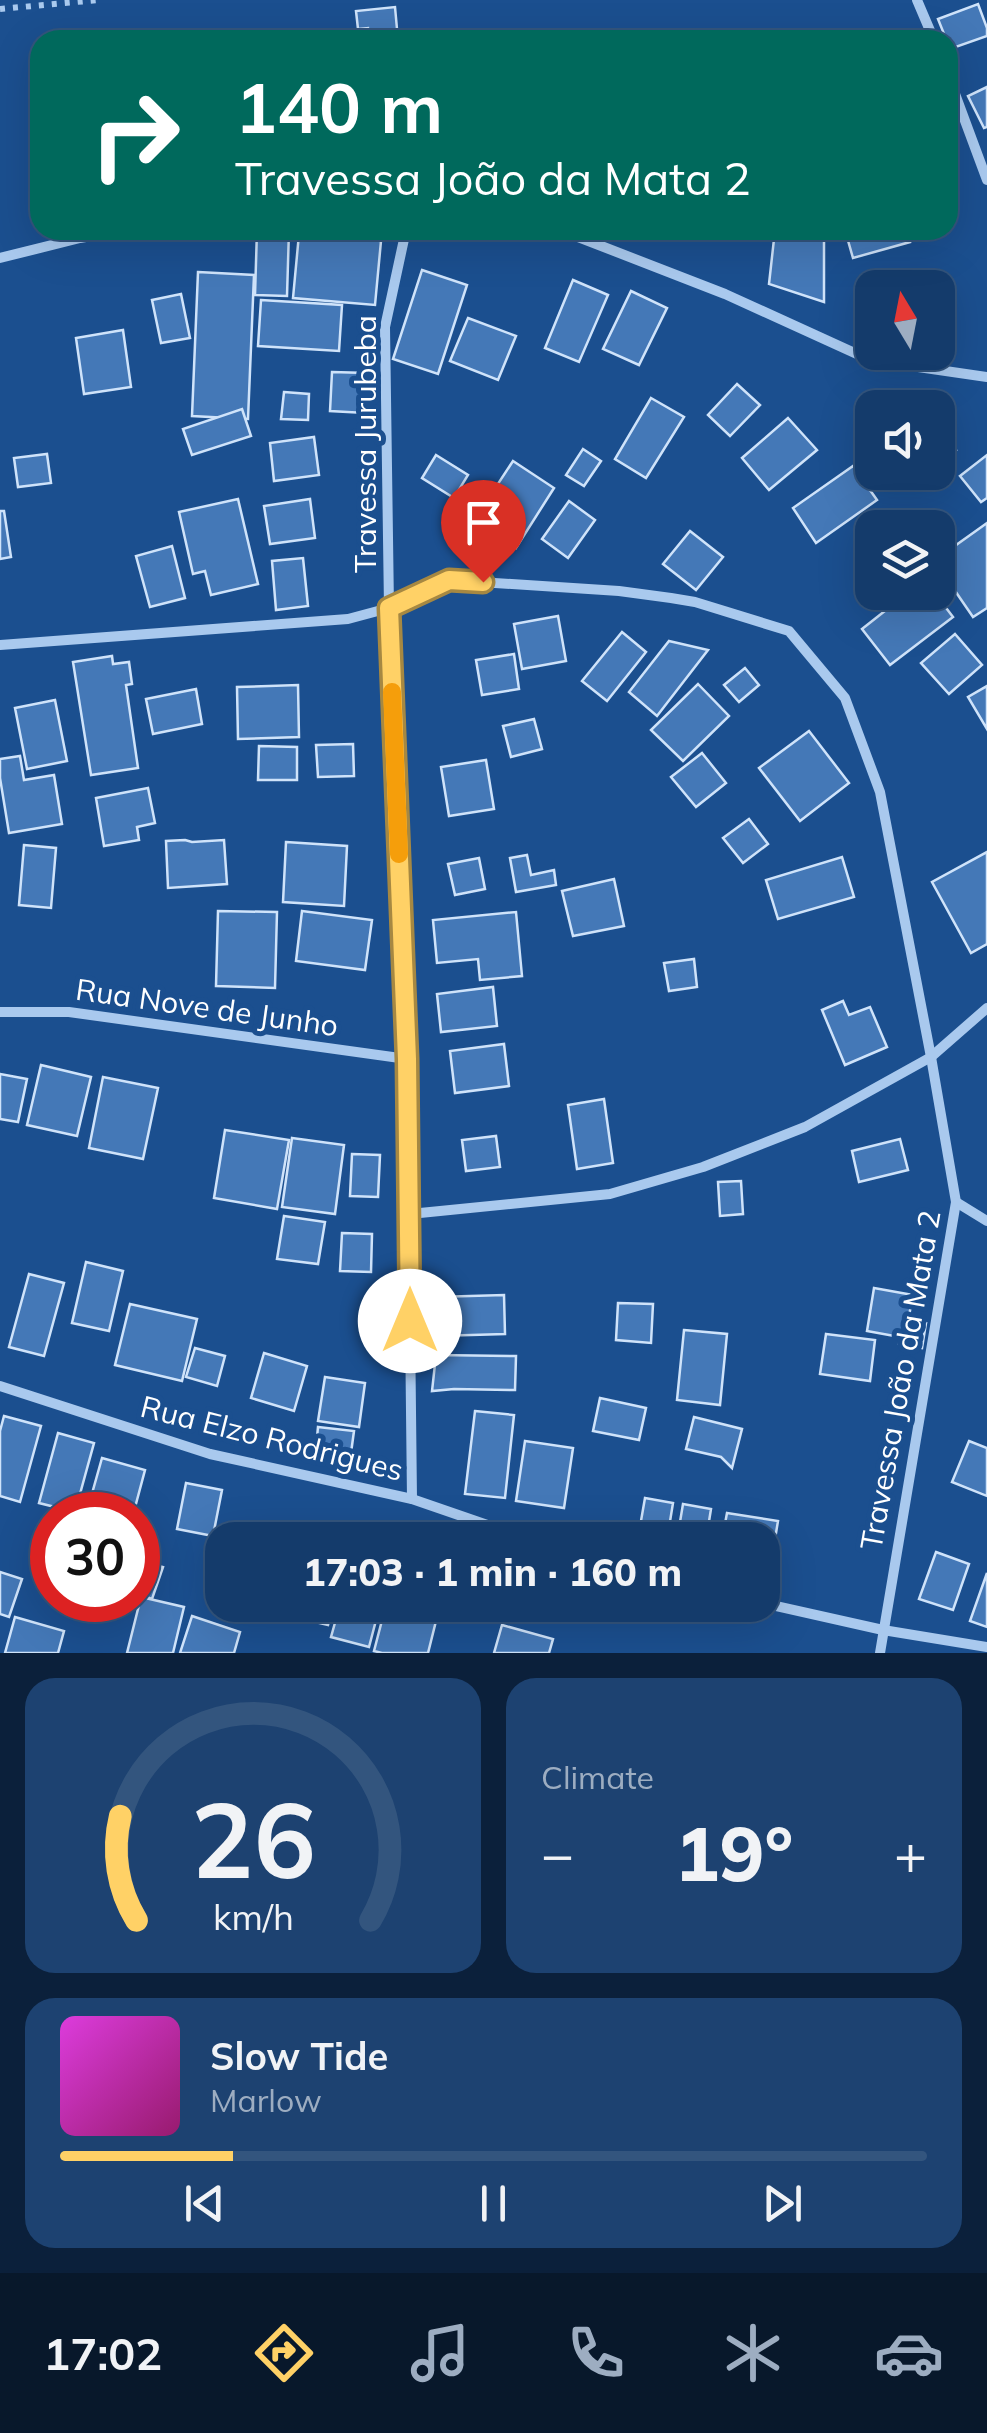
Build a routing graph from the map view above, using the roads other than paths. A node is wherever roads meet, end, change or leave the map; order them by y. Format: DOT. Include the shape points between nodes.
graph roads {
  1 [pos="917,0"];
  2 [pos="930,30"];
  3 [pos="958,102"];
  4 [pos="987,180"];
  5 [pos="80,240"];
  6 [pos="404,240"];
  7 [pos="586,240"];
  8 [pos="0,258"];
  9 [pos="987,377"];
  10 [pos="389,608"];
  11 [pos="0,645"];
  12 [pos="987,1008"];
  13 [pos="0,1012"];
  14 [pos="930,1057"];
  15 [pos="407,1059"];
  16 [pos="956,1202"];
  17 [pos="410,1214"];
  18 [pos="987,1221"];
  19 [pos="0,1386"];
  20 [pos="412,1499"];
  21 [pos="479,1522"];
  22 [pos="780,1607"];
  23 [pos="883,1630"];
  24 [pos="987,1647"];
  25 [pos="880,1653"];
  1 -- 2 [label="street"];
  3 -- 4 [label="street"];
  5 -- 8 [label="street"];
  6 -- 10 [label="street, Travessa Jurubeba" via="385,328"];
  7 -- 9 [label="street" via="870,360"];
  10 -- 11 [label="street, Travessa João da Mata 2" via="348,619"];
  10 -- 14 [label="street, Travessa João da Mata 2" via="449,580 671,598 790,630 845,698 880,792"];
  10 -- 15 [label="street, Travessa Jurubeba"];
  12 -- 14 [label="street"];
  13 -- 15 [label="street, Rua Nove de Junho" via="69,1012"];
  14 -- 16 [label="street, Travessa João da Mata 2"];
  14 -- 17 [label="street" via="805,1127 703,1166 610,1194"];
  15 -- 17 [label="street, Travessa Jurubeba"];
  16 -- 18 [label="street"];
  16 -- 23 [label="street, Travessa João da Mata 2"];
  17 -- 20 [label="street, Travessa Jurubeba"];
  19 -- 20 [label="street, Rua Elzo Rodrigues" via="210,1454"];
  20 -- 21 [label="street, Rua Elzo Rodrigues"];
  22 -- 23 [label="street"];
  23 -- 24 [label="street"];
  23 -- 25 [label="street, Travessa João da Mata 2"];
}
